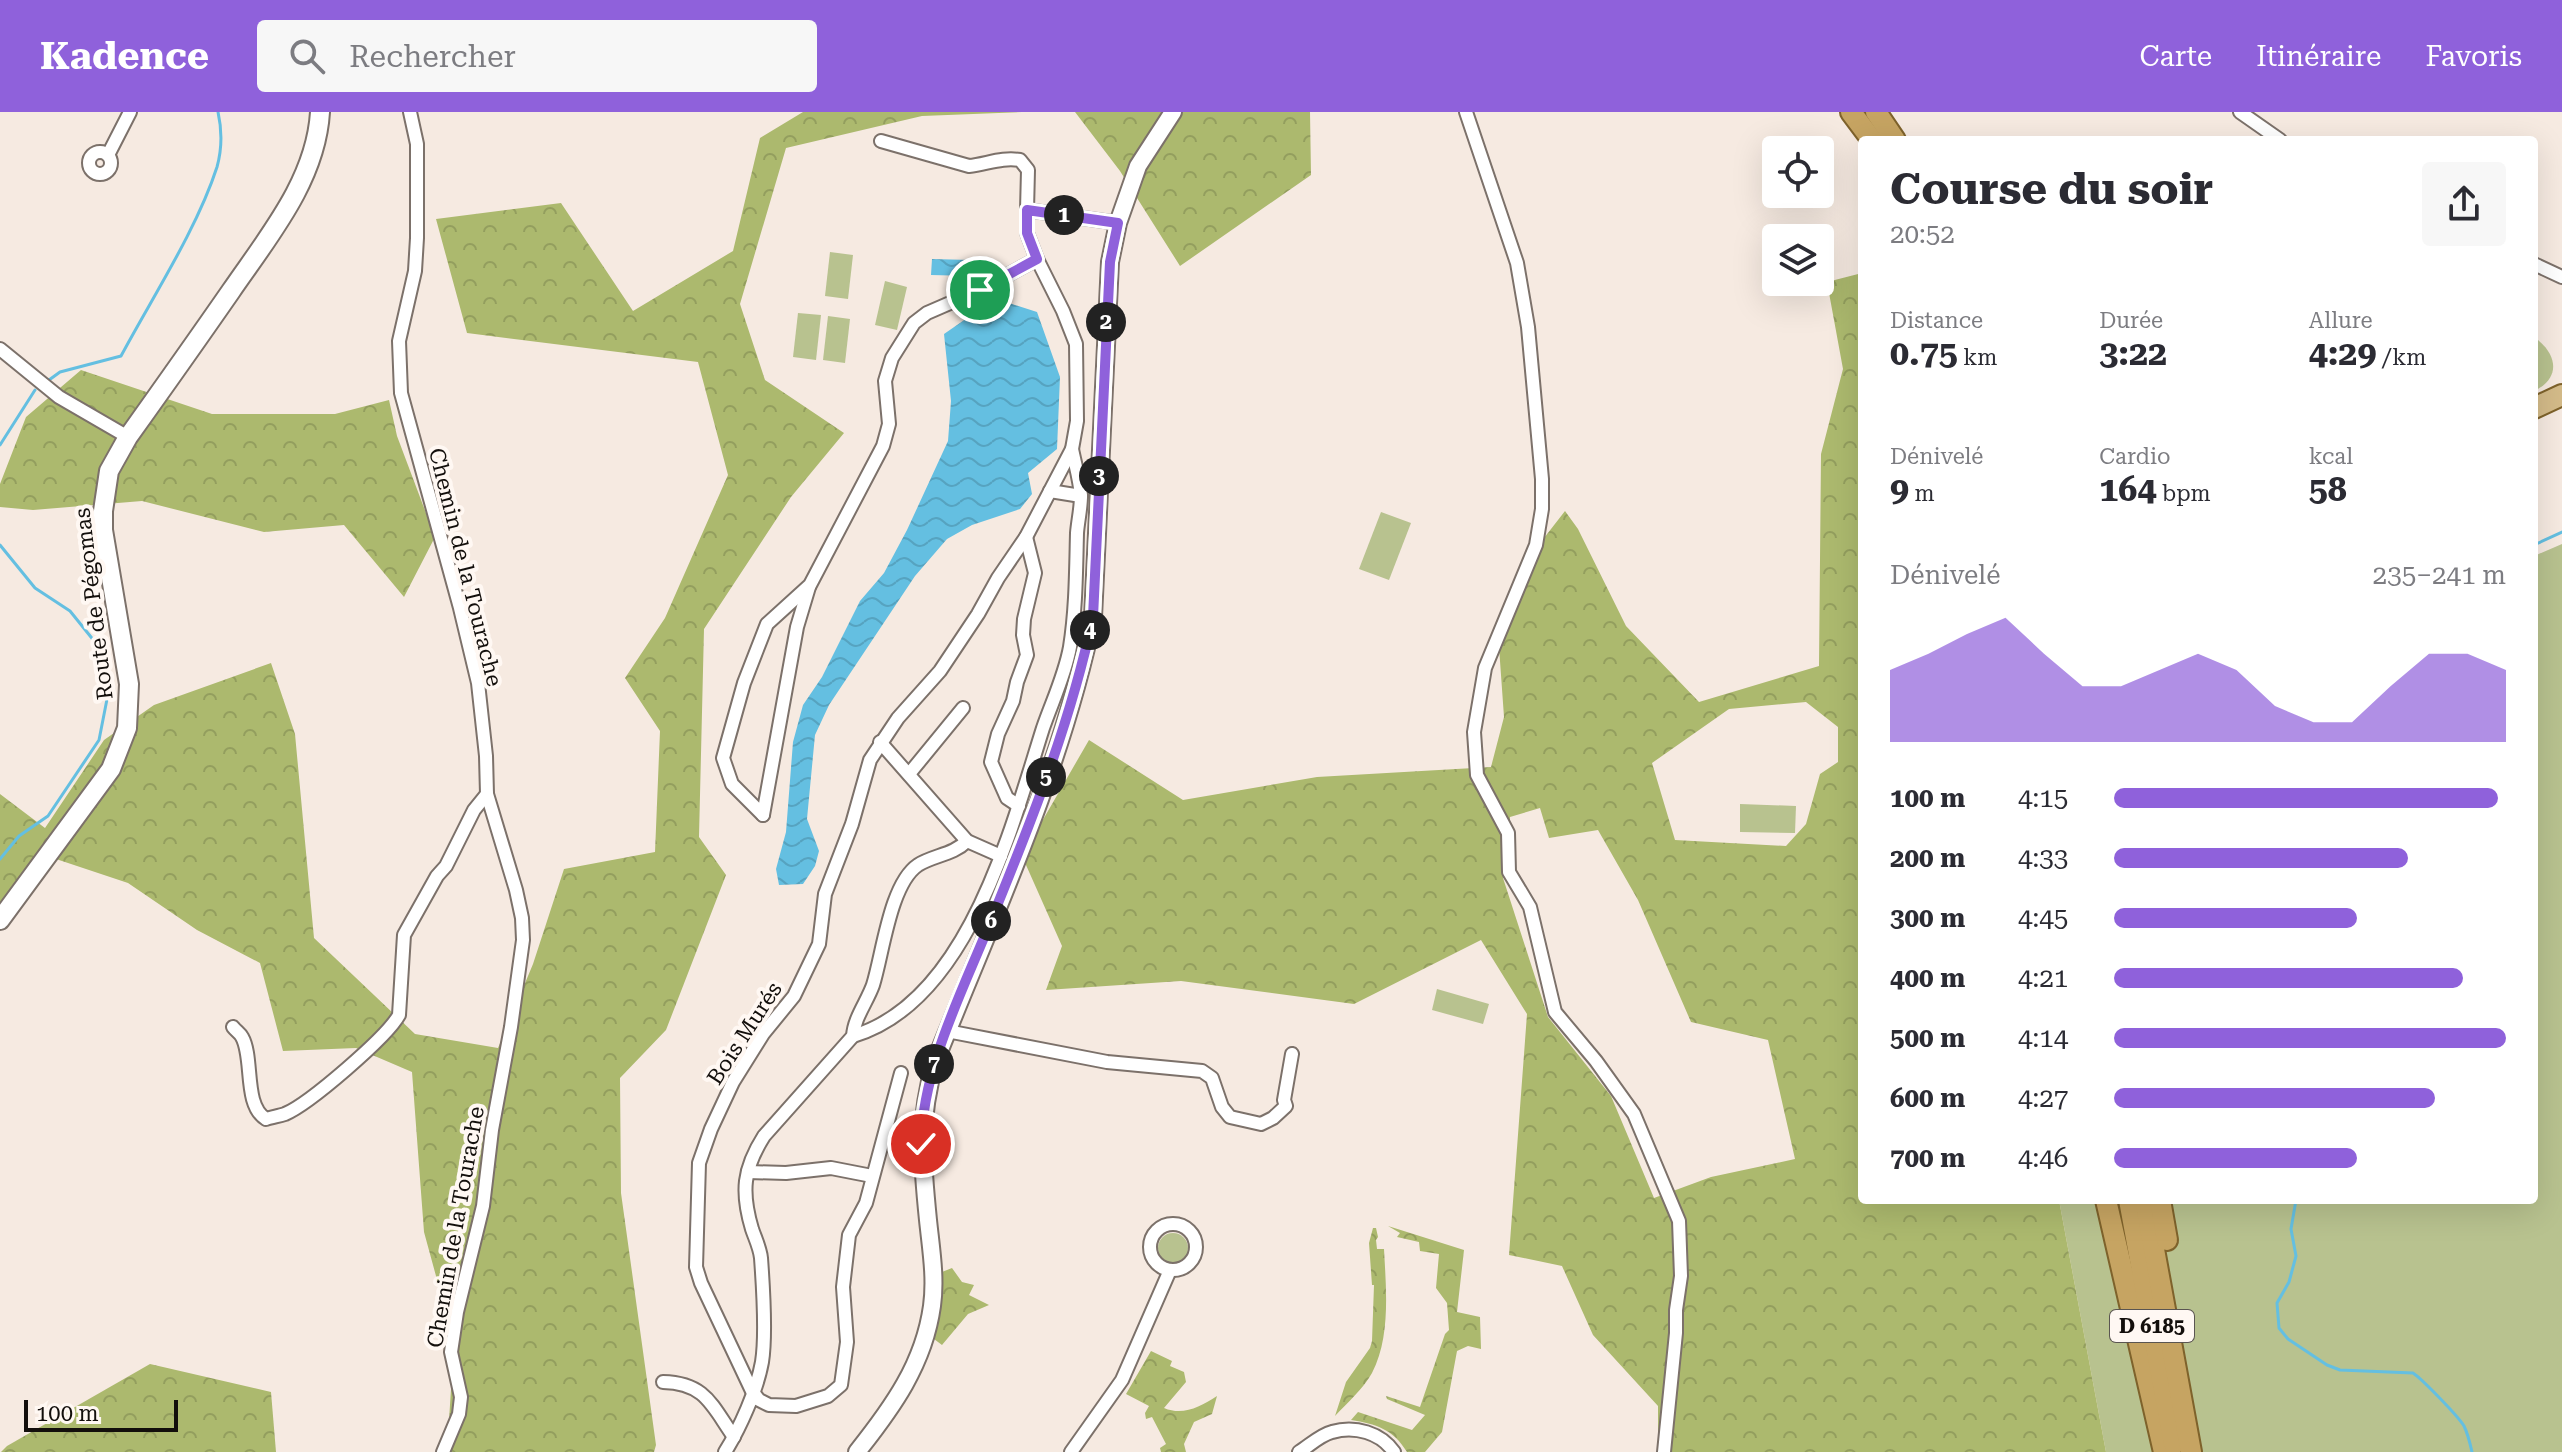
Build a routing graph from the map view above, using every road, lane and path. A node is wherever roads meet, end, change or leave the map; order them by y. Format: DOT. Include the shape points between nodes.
graph roads {
  1 [pos="130,112"];
  2 [pos="320,112"];
  3 [pos="410,112"];
  4 [pos="1173,112"];
  5 [pos="1466,112"];
  6 [pos="1851,112"];
  7 [pos="1876,112"];
  8 [pos="2240,112"];
  9 [pos="1869,136"];
  10 [pos="1892,136"];
  11 [pos="2274,136"];
  12 [pos="881,141"];
  13 [pos="108,155"];
  14 [pos="1027,210"];
  15 [pos="1118,223"];
  16 [pos="1037,259"];
  17 [pos="2538,266"];
  18 [pos="2562,277"];
  19 [pos="0,349"];
  20 [pos="2562,395"];
  21 [pos="2538,406"];
  22 [pos="128,437"];
  23 [pos="1072,449"];
  24 [pos="1050,491"];
  25 [pos="1081,496"];
  26 [pos="1026,537"];
  27 [pos="810,585"];
  28 [pos="963,708"];
  29 [pos="880,742"];
  30 [pos="909,774"];
  31 [pos="487,794"];
  32 [pos="1019,806"];
  33 [pos="967,841"];
  34 [pos="1001,856"];
  35 [pos="0,920"];
  36 [pos="233,1027"];
  37 [pos="947,1031"];
  38 [pos="853,1036"];
  39 [pos="1292,1054"];
  40 [pos="901,1073"];
  41 [pos="748,1172"];
  42 [pos="872,1176"];
  43 [pos="2107,1204"];
  44 [pos="2130,1204"];
  45 [pos="2146,1204"];
  46 [pos="2161,1204"];
  47 [pos="1170,1270"];
  48 [pos="663,1382"];
  49 [pos="2181,1387"];
  50 [pos="752,1391"];
  51 [pos="734,1437"];
  52 [pos="443,1452"];
  53 [pos="725,1452"];
  54 [pos="857,1452"];
  55 [pos="1071,1452"];
  56 [pos="1299,1452"];
  57 [pos="1394,1452"];
  58 [pos="1664,1452"];
  59 [pos="2164,1452"];
  60 [pos="2175,1452"];
  61 [pos="2191,1452"];
  1 -- 13 [label="street"];
  2 -- 22 [label="main road, Route de Pégomas" via="307,166 282,217"];
  3 -- 31 [label="street, Chemin de la Tourache" via="417,144 418,215 415,271 399,341 401,393 478,683"];
  4 -- 15 [label="street" via="1138,166"];
  5 -- 58 [label="street" via="1517,263 1542,479 1536,545 1485,668 1474,732 1477,775 1508,833 1509,872 1530,907 1555,1012 1634,1114 1679,1221 1681,1276"];
  6 -- 9 [label="highway"];
  7 -- 10 [label="highway"];
  8 -- 11 [label="street"];
  12 -- 14 [label="street, Bois Murés" via="969,166 1020,160 1028,170"];
  14 -- 15 [label="street"];
  14 -- 16 [label="street, Bois Murés" via="1027,233"];
  15 -- 37 [label="street" via="1110,262 1093,617 1085,655 1038,805"];
  16 -- 23 [label="street, Bois Murés" via="1076,344"];
  16 -- 27 [label="street" via="927,313 905,336 885,381 889,424 883,446"];
  17 -- 18 [label="street"];
  19 -- 22 [label="street" via="59,397"];
  20 -- 21 [label="main road"];
  22 -- 35 [label="main road, Route de Pégomas" via="109,471 103,511 129,684 127,728 111,769"];
  23 -- 24 [label="street, Bois Murés"];
  23 -- 25 [label="street, Bois Murés"];
  24 -- 25 [label="street"];
  24 -- 26 [label="street, Bois Murés"];
  25 -- 32 [label="street, Bois Murés" via="1069,651"];
  26 -- 29 [label="street, Bois Murés" via="940,671"];
  26 -- 32 [label="street" via="1035,573 1024,619 1027,655 991,762 1007,798"];
  27 -- 27 [label="street" via="767,624 723,758 732,784 763,815 797,627"];
  28 -- 30 [label="street"];
  29 -- 30 [label="street"];
  29 -- 50 [label="street, Bois Murés" via="825,894 819,944 794,996 733,1082 699,1163 696,1267"];
  30 -- 33 [label="street"];
  31 -- 36 [label="street" via="404,935 399,1015 362,1055 299,1106 266,1119 254,1100 243,1038"];
  31 -- 52 [label="street, Chemin de la Tourache" via="516,890 523,940 483,1206 451,1352 461,1397 459,1414"];
  32 -- 34 [label="street, Bois Murés"];
  33 -- 34 [label="street"];
  33 -- 38 [label="street, Bois Murés" via="918,865 904,881"];
  34 -- 38 [label="street, Bois Murés" via="981,906 926,987 916,999"];
  37 -- 39 [label="street" via="1107,1062 1202,1071 1212,1078 1230,1117 1261,1124 1286,1106"];
  37 -- 54 [label="street" via="922,1117 932,1305 911,1376"];
  38 -- 41 [label="street, Bois Murés" via="764,1136"];
  40 -- 42 [label="street"];
  41 -- 42 [label="street" via="831,1168"];
  41 -- 50 [label="street, Bois Murés" via="744,1198 761,1254 762,1358"];
  42 -- 50 [label="street" via="866,1203 849,1235 841,1385 828,1396 796,1406 769,1405"];
  43 -- 59 [label="highway"];
  44 -- 60 [label="highway, D 6185"];
  45 -- 49 [label="highway, D 6185"];
  46 -- 49 [label="highway" via="2180,1323"];
  47 -- 55 [label="street" via="1122,1380"];
  48 -- 51 [label="street" via="696,1387"];
  49 -- 61 [label="highway, D 6185"];
  50 -- 51 [label="street, Bois Murés"];
  51 -- 53 [label="street, Bois Murés"];
  56 -- 57 [label="street" via="1332,1432 1357,1431 1373,1433"];
}
